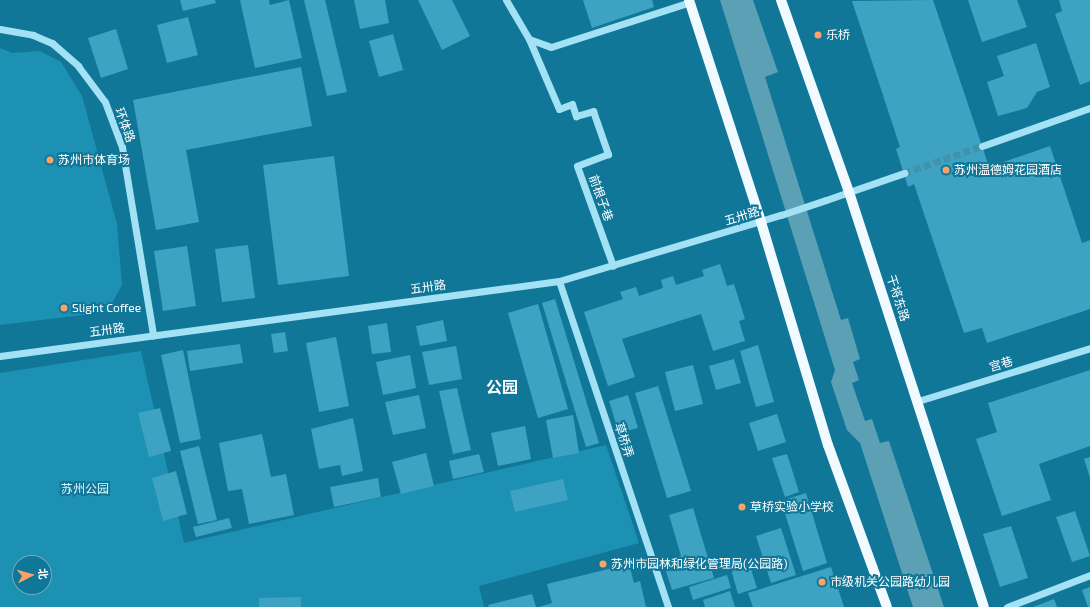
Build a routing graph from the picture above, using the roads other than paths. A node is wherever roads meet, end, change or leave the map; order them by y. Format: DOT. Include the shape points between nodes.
graph roads {
  1 [pos="506,0"];
  2 [pos="781,0"];
  3 [pos="690,1"];
  4 [pos="0,29"];
  5 [pos="529,39"];
  6 [pos="1090,108"];
  7 [pos="982,146"];
  8 [pos="904,173"];
  9 [pos="849,192"];
  10 [pos="761,222"];
  11 [pos="613,266"];
  12 [pos="559,281"];
  13 [pos="153,335"];
  14 [pos="1090,348"];
  15 [pos="0,356"];
  16 [pos="918,401"];
  17 [pos="1090,574"];
  18 [pos="668,607"];
  19 [pos="887,607"];
  20 [pos="984,607"];
  21 [pos="1007,607"];
  1 -- 5 [label="street, 前根子巷"];
  2 -- 9 [label="main road, 干将东路"];
  3 -- 5 [label="street" via="551,47"];
  3 -- 10 [label="main road"];
  4 -- 13 [label="street, 环体路" via="33,35 52,43 66,54 92,82 114,121 122,147"];
  5 -- 11 [label="street, 前根子巷" via="559,109 572,104 576,116 593,111 608,154 577,166"];
  6 -- 7 [label="street"];
  8 -- 9 [label="street, 五卅路"];
  9 -- 10 [label="street, 五卅路, bridge"];
  9 -- 16 [label="main road, 干将东路"];
  10 -- 11 [label="street, 五卅路"];
  10 -- 19 [label="main road" via="828,445"];
  11 -- 12 [label="street, 五卅路"];
  12 -- 13 [label="street, 五卅路"];
  12 -- 18 [label="street, 草桥弄"];
  13 -- 15 [label="street, 五卅路"];
  14 -- 16 [label="street, 宫巷"];
  16 -- 20 [label="main road, 干将东路"];
  17 -- 21 [label="street"];
}
